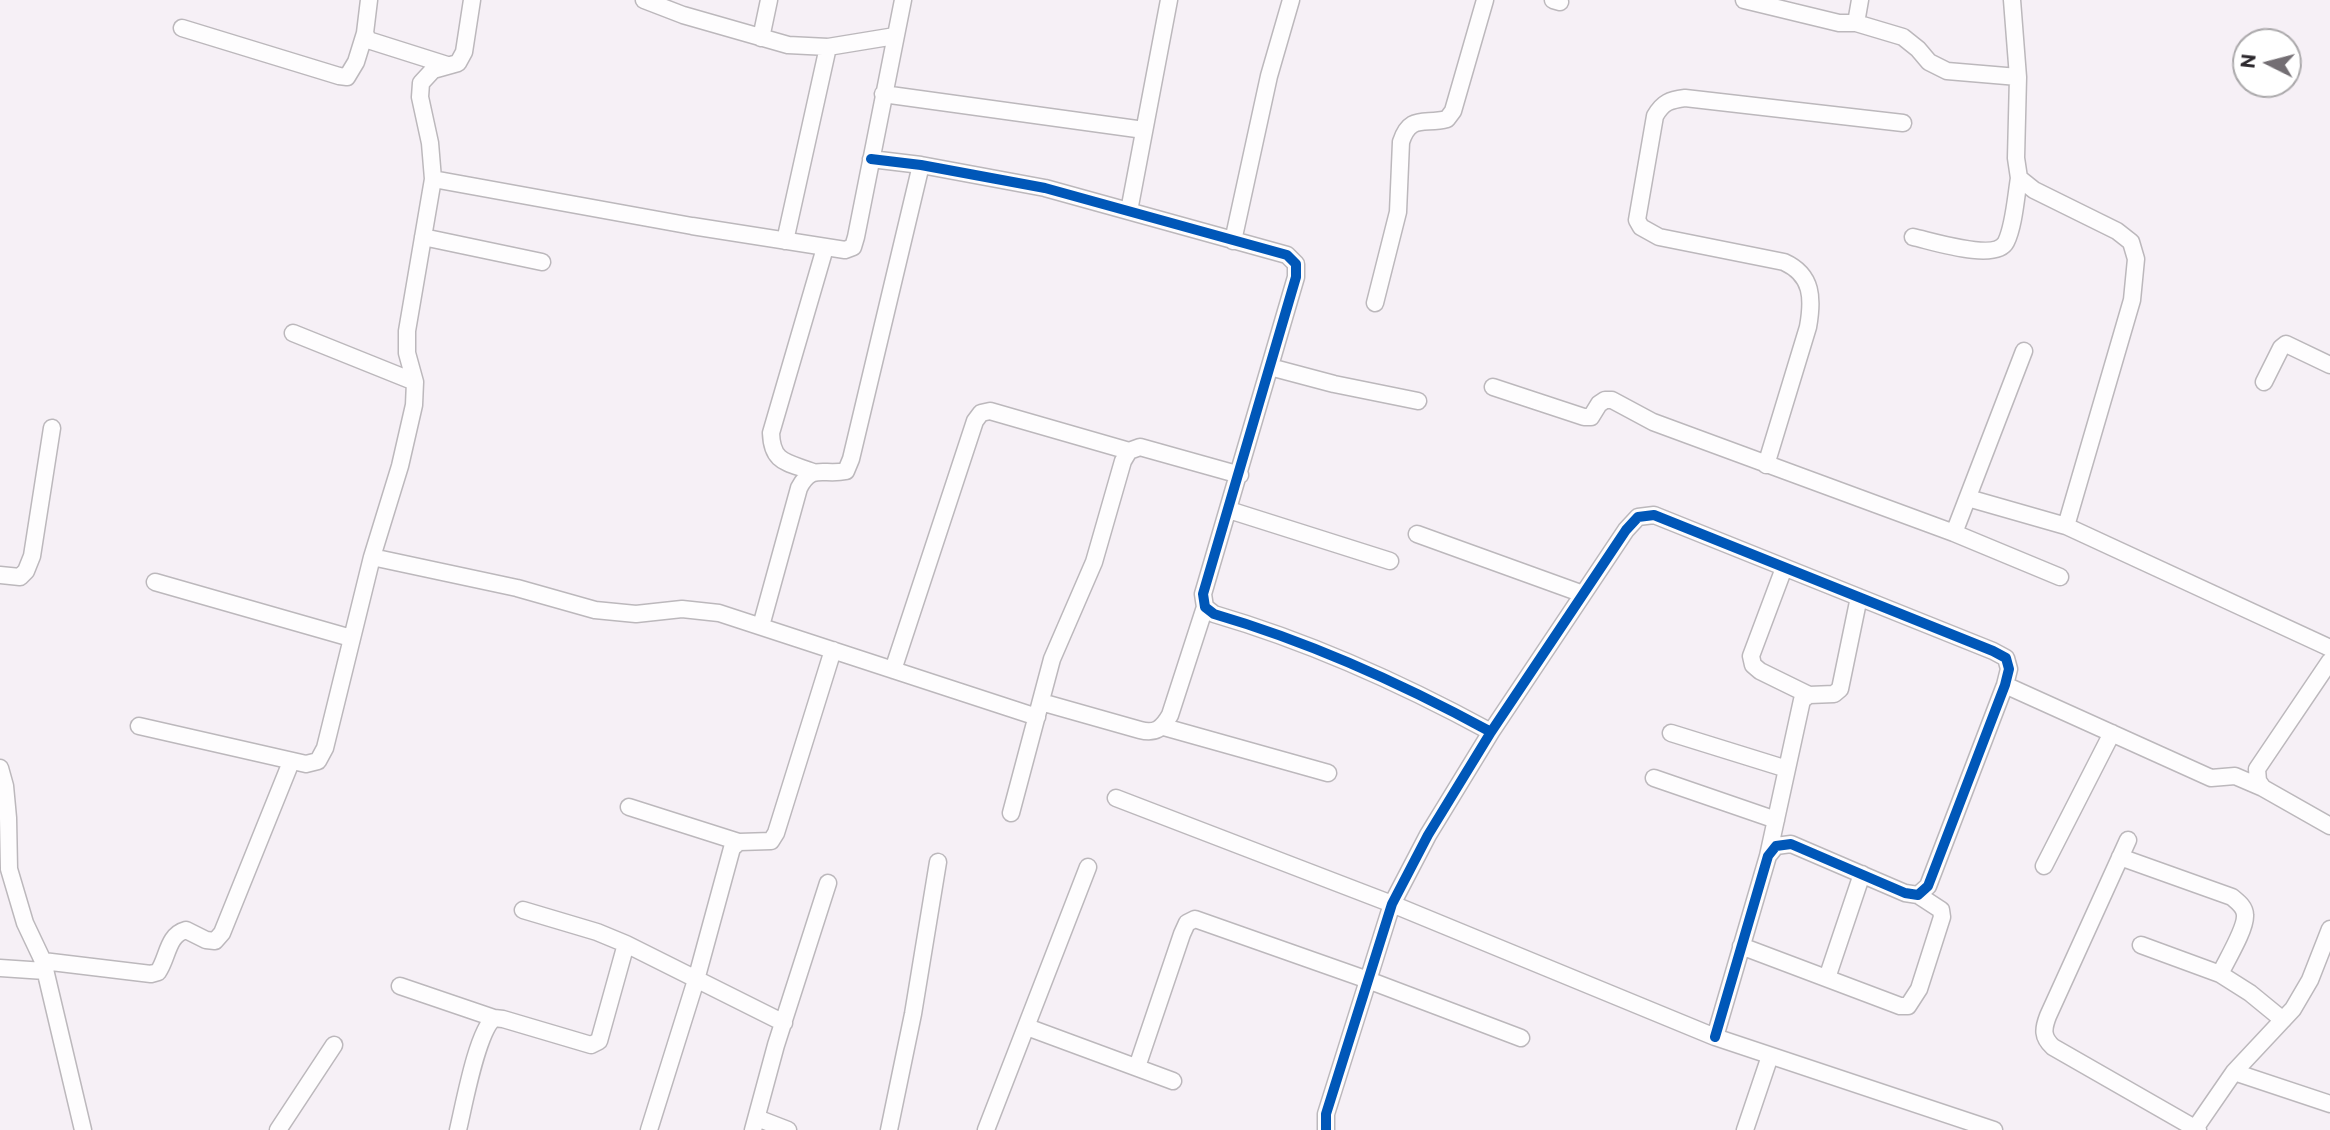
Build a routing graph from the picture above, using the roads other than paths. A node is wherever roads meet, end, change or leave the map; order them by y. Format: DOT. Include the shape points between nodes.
graph roads {
  1 [pos="369,0"];
  2 [pos="472,0"];
  3 [pos="644,0"];
  4 [pos="769,0"];
  5 [pos="903,0"];
  6 [pos="1169,0"];
  7 [pos="1291,0"];
  8 [pos="1485,0"];
  9 [pos="1744,0"];
  10 [pos="1860,0"];
  11 [pos="2012,0"];
  12 [pos="1856,23"];
  13 [pos="182,29"];
  14 [pos="365,33"];
  15 [pos="895,36"];
  16 [pos="761,37"];
  17 [pos="828,47"];
  18 [pos="447,65"];
  19 [pos="2018,77"];
  20 [pos="883,94"];
  21 [pos="1903,123"];
  22 [pos="1144,130"];
  23 [pos="871,159"];
  24 [pos="921,164"];
  25 [pos="2019,178"];
  26 [pos="432,179"];
  27 [pos="1129,211"];
  28 [pos="422,237"];
  29 [pos="1913,237"];
  30 [pos="785,241"];
  31 [pos="1233,241"];
  32 [pos="825,248"];
  33 [pos="542,262"];
  34 [pos="1376,303"];
  35 [pos="293,333"];
  36 [pos="2024,351"];
  37 [pos="2330,365"];
  38 [pos="1270,367"];
  39 [pos="415,382"];
  40 [pos="2264,382"];
  41 [pos="1493,387"];
  42 [pos="1418,401"];
  43 [pos="52,428"];
  44 [pos="1129,450"];
  45 [pos="1766,465"];
  46 [pos="813,472"];
  47 [pos="1240,475"];
  48 [pos="1968,498"];
  49 [pos="1229,510"];
  50 [pos="2066,526"];
  51 [pos="1954,533"];
  52 [pos="1417,534"];
  53 [pos="372,556"];
  54 [pos="1390,561"];
  55 [pos="1784,568"];
  56 [pos="0,575"];
  57 [pos="2060,577"];
  58 [pos="155,582"];
  59 [pos="1583,594"];
  60 [pos="1859,597"];
  61 [pos="1205,607"];
  62 [pos="761,626"];
  63 [pos="351,638"];
  64 [pos="2330,648"];
  65 [pos="833,650"];
  66 [pos="2330,661"];
  67 [pos="893,670"];
  68 [pos="2005,685"];
  69 [pos="1809,695"];
  70 [pos="1039,709"];
  71 [pos="139,726"];
  72 [pos="1164,727"];
  73 [pos="1491,732"];
  74 [pos="1671,733"];
  75 [pos="2112,733"];
  76 [pos="291,762"];
  77 [pos="0,768"];
  78 [pos="1787,769"];
  79 [pos="1328,773"];
  80 [pos="1654,778"];
  81 [pos="2263,788"];
  82 [pos="1116,798"];
  83 [pos="629,807"];
  84 [pos="1011,813"];
  85 [pos="1776,820"];
  86 [pos="2330,826"];
  87 [pos="2128,840"];
  88 [pos="739,842"];
  89 [pos="1768,856"];
  90 [pos="2120,857"];
  91 [pos="938,862"];
  92 [pos="2044,866"];
  93 [pos="1088,867"];
  94 [pos="1862,874"];
  95 [pos="828,883"];
  96 [pos="1918,895"];
  97 [pos="1392,904"];
  98 [pos="523,910"];
  99 [pos="2330,929"];
  100 [pos="626,944"];
  101 [pos="2141,945"];
  102 [pos="1741,946"];
  103 [pos="44,966"];
  104 [pos="0,968"];
  105 [pos="2220,974"];
  106 [pos="1827,978"];
  107 [pos="696,980"];
  108 [pos="1368,980"];
  109 [pos="400,986"];
  110 [pos="494,1018"];
  111 [pos="2283,1020"];
  112 [pos="784,1023"];
  113 [pos="1027,1027"];
  114 [pos="1715,1037"];
  115 [pos="1521,1038"];
  116 [pos="334,1045"];
  117 [pos="1770,1056"];
  118 [pos="1136,1067"];
  119 [pos="2234,1072"];
  120 [pos="1173,1081"];
  121 [pos="2330,1104"];
  122 [pos="755,1124"];
  123 [pos="83,1130"];
  124 [pos="278,1130"];
  125 [pos="458,1130"];
  126 [pos="649,1130"];
  127 [pos="788,1130"];
  128 [pos="889,1130"];
  129 [pos="986,1130"];
  130 [pos="1326,1130"];
  131 [pos="1745,1130"];
  132 [pos="1994,1130"];
  133 [pos="2196,1130"];
  1 -- 14 [label="street"];
  2 -- 18 [label="street" via="464,52 458,63"];
  3 -- 16 [label="street"];
  4 -- 16 [label="street"];
  5 -- 15 [label="street"];
  6 -- 22 [label="street"];
  7 -- 31 [label="street" via="1269,76"];
  8 -- 34 [label="street" via="1453,111 1447,119 1415,122 1404,132 1398,212"];
  9 -- 12 [label="street"];
  10 -- 12 [label="street"];
  11 -- 19 [label="street"];
  12 -- 19 [label="street" via="1903,37 1929,62 1947,71"];
  13 -- 14 [label="street" via="348,77"];
  14 -- 18 [label="street" via="377,44"];
  15 -- 17 [label="street"];
  15 -- 20 [label="street"];
  16 -- 17 [label="street" via="788,45"];
  17 -- 30 [label="street"];
  18 -- 26 [label="street" via="433,70 421,83"];
  19 -- 25 [label="street"];
  20 -- 22 [label="street"];
  20 -- 23 [label="street"];
  21 -- 45 [label="street" via="1685,98 1661,105 1655,116 1637,220 1641,228 1659,237 1784,262 1798,268 1806,280 1808,327"];
  22 -- 27 [label="street"];
  23 -- 24 [label="street"];
  23 -- 32 [label="street" via="852,247"];
  24 -- 27 [label="street" via="1045,188"];
  24 -- 46 [label="street" via="851,459 846,471"];
  25 -- 29 [label="street" via="2006,244 1999,250 1980,252"];
  25 -- 50 [label="street" via="2118,231 2131,242 2136,259 2132,300"];
  26 -- 28 [label="street"];
  26 -- 30 [label="street"];
  27 -- 31 [label="street"];
  28 -- 33 [label="street"];
  28 -- 39 [label="street" via="407,331 407,354"];
  30 -- 32 [label="street"];
  31 -- 38 [label="street" via="1287,255 1296,264"];
  32 -- 46 [label="street" via="771,433 772,449 779,459"];
  35 -- 39 [label="street"];
  36 -- 48 [label="street"];
  37 -- 40 [label="street" via="2286,344"];
  38 -- 42 [label="street"];
  38 -- 47 [label="street"];
  39 -- 53 [label="street" via="400,466"];
  41 -- 45 [label="street" via="1591,417 1599,404 1612,401 1653,422"];
  43 -- 56 [label="street" via="33,556 20,577"];
  44 -- 47 [label="street" via="1140,447"];
  44 -- 67 [label="street" via="990,411 981,413"];
  44 -- 70 [label="street" via="1100,544 1052,659"];
  45 -- 51 [label="street"];
  46 -- 62 [label="street" via="799,488"];
  47 -- 49 [label="street"];
  48 -- 50 [label="street"];
  48 -- 51 [label="street"];
  49 -- 54 [label="street"];
  49 -- 61 [label="street" via="1203,594"];
  50 -- 64 [label="street"];
  51 -- 57 [label="street"];
  52 -- 59 [label="street"];
  53 -- 62 [label="street" via="595,610 636,614 698,609"];
  53 -- 63 [label="street"];
  55 -- 59 [label="street" via="1654,515 1646,516 1626,530"];
  55 -- 60 [label="street"];
  55 -- 69 [label="street" via="1751,656 1760,671"];
  58 -- 63 [label="street"];
  59 -- 73 [label="street"];
  60 -- 68 [label="street" via="2006,658"];
  60 -- 69 [label="street" via="1840,689 1835,694"];
  61 -- 72 [label="street"];
  61 -- 73 [label="street" via="1396,683"];
  62 -- 65 [label="street"];
  63 -- 76 [label="street" via="325,748 318,761"];
  65 -- 67 [label="street"];
  65 -- 88 [label="street" via="776,833 771,841"];
  66 -- 81 [label="street" via="2262,759 2257,769"];
  67 -- 70 [label="street"];
  68 -- 75 [label="street"];
  68 -- 96 [label="street" via="1928,886"];
  69 -- 78 [label="street" via="1802,700"];
  70 -- 72 [label="street" via="1152,733"];
  70 -- 84 [label="street"];
  71 -- 76 [label="street"];
  72 -- 79 [label="street"];
  73 -- 97 [label="street"];
  74 -- 78 [label="street"];
  75 -- 81 [label="street" via="2211,778 2235,776"];
  75 -- 92 [label="street"];
  76 -- 103 [label="street" via="215,941 186,930 177,932 163,964 151,974"];
  77 -- 103 [label="street" via="8,818 9,869"];
  78 -- 85 [label="street"];
  80 -- 85 [label="street"];
  81 -- 86 [label="street"];
  82 -- 97 [label="street"];
  83 -- 88 [label="street"];
  85 -- 89 [label="street"];
  87 -- 90 [label="street"];
  88 -- 107 [label="street" via="728,858"];
  89 -- 94 [label="street" via="1776,846 1791,844"];
  89 -- 102 [label="street"];
  90 -- 105 [label="street" via="2232,897 2241,905 2244,923"];
  90 -- 133 [label="street" via="2043,1028 2045,1039"];
  91 -- 128 [label="street"];
  93 -- 113 [label="street"];
  94 -- 96 [label="street"];
  94 -- 106 [label="street"];
  95 -- 112 [label="street"];
  96 -- 106 [label="street" via="1941,910 1942,917 1919,989 1908,1006"];
  97 -- 108 [label="street"];
  97 -- 114 [label="street"];
  98 -- 100 [label="street"];
  99 -- 111 [label="street" via="2310,979"];
  100 -- 107 [label="street"];
  100 -- 110 [label="street" via="599,1041 591,1045"];
  101 -- 105 [label="street"];
  102 -- 106 [label="street"];
  102 -- 114 [label="street"];
  103 -- 104 [label="street"];
  103 -- 123 [label="street"];
  105 -- 111 [label="street"];
  107 -- 112 [label="street"];
  107 -- 126 [label="street"];
  108 -- 115 [label="street"];
  108 -- 118 [label="street" via="1195,919 1182,934"];
  108 -- 130 [label="street" via="1326,1114"];
  109 -- 110 [label="street"];
  110 -- 125 [label="street" via="480,1044"];
  111 -- 119 [label="street"];
  112 -- 122 [label="street"];
  113 -- 118 [label="street"];
  113 -- 129 [label="street"];
  114 -- 117 [label="street"];
  116 -- 124 [label="street"];
  117 -- 131 [label="street"];
  117 -- 132 [label="street"];
  118 -- 120 [label="street"];
  119 -- 121 [label="street"];
  119 -- 133 [label="street"];
  122 -- 127 [label="street"];
}
